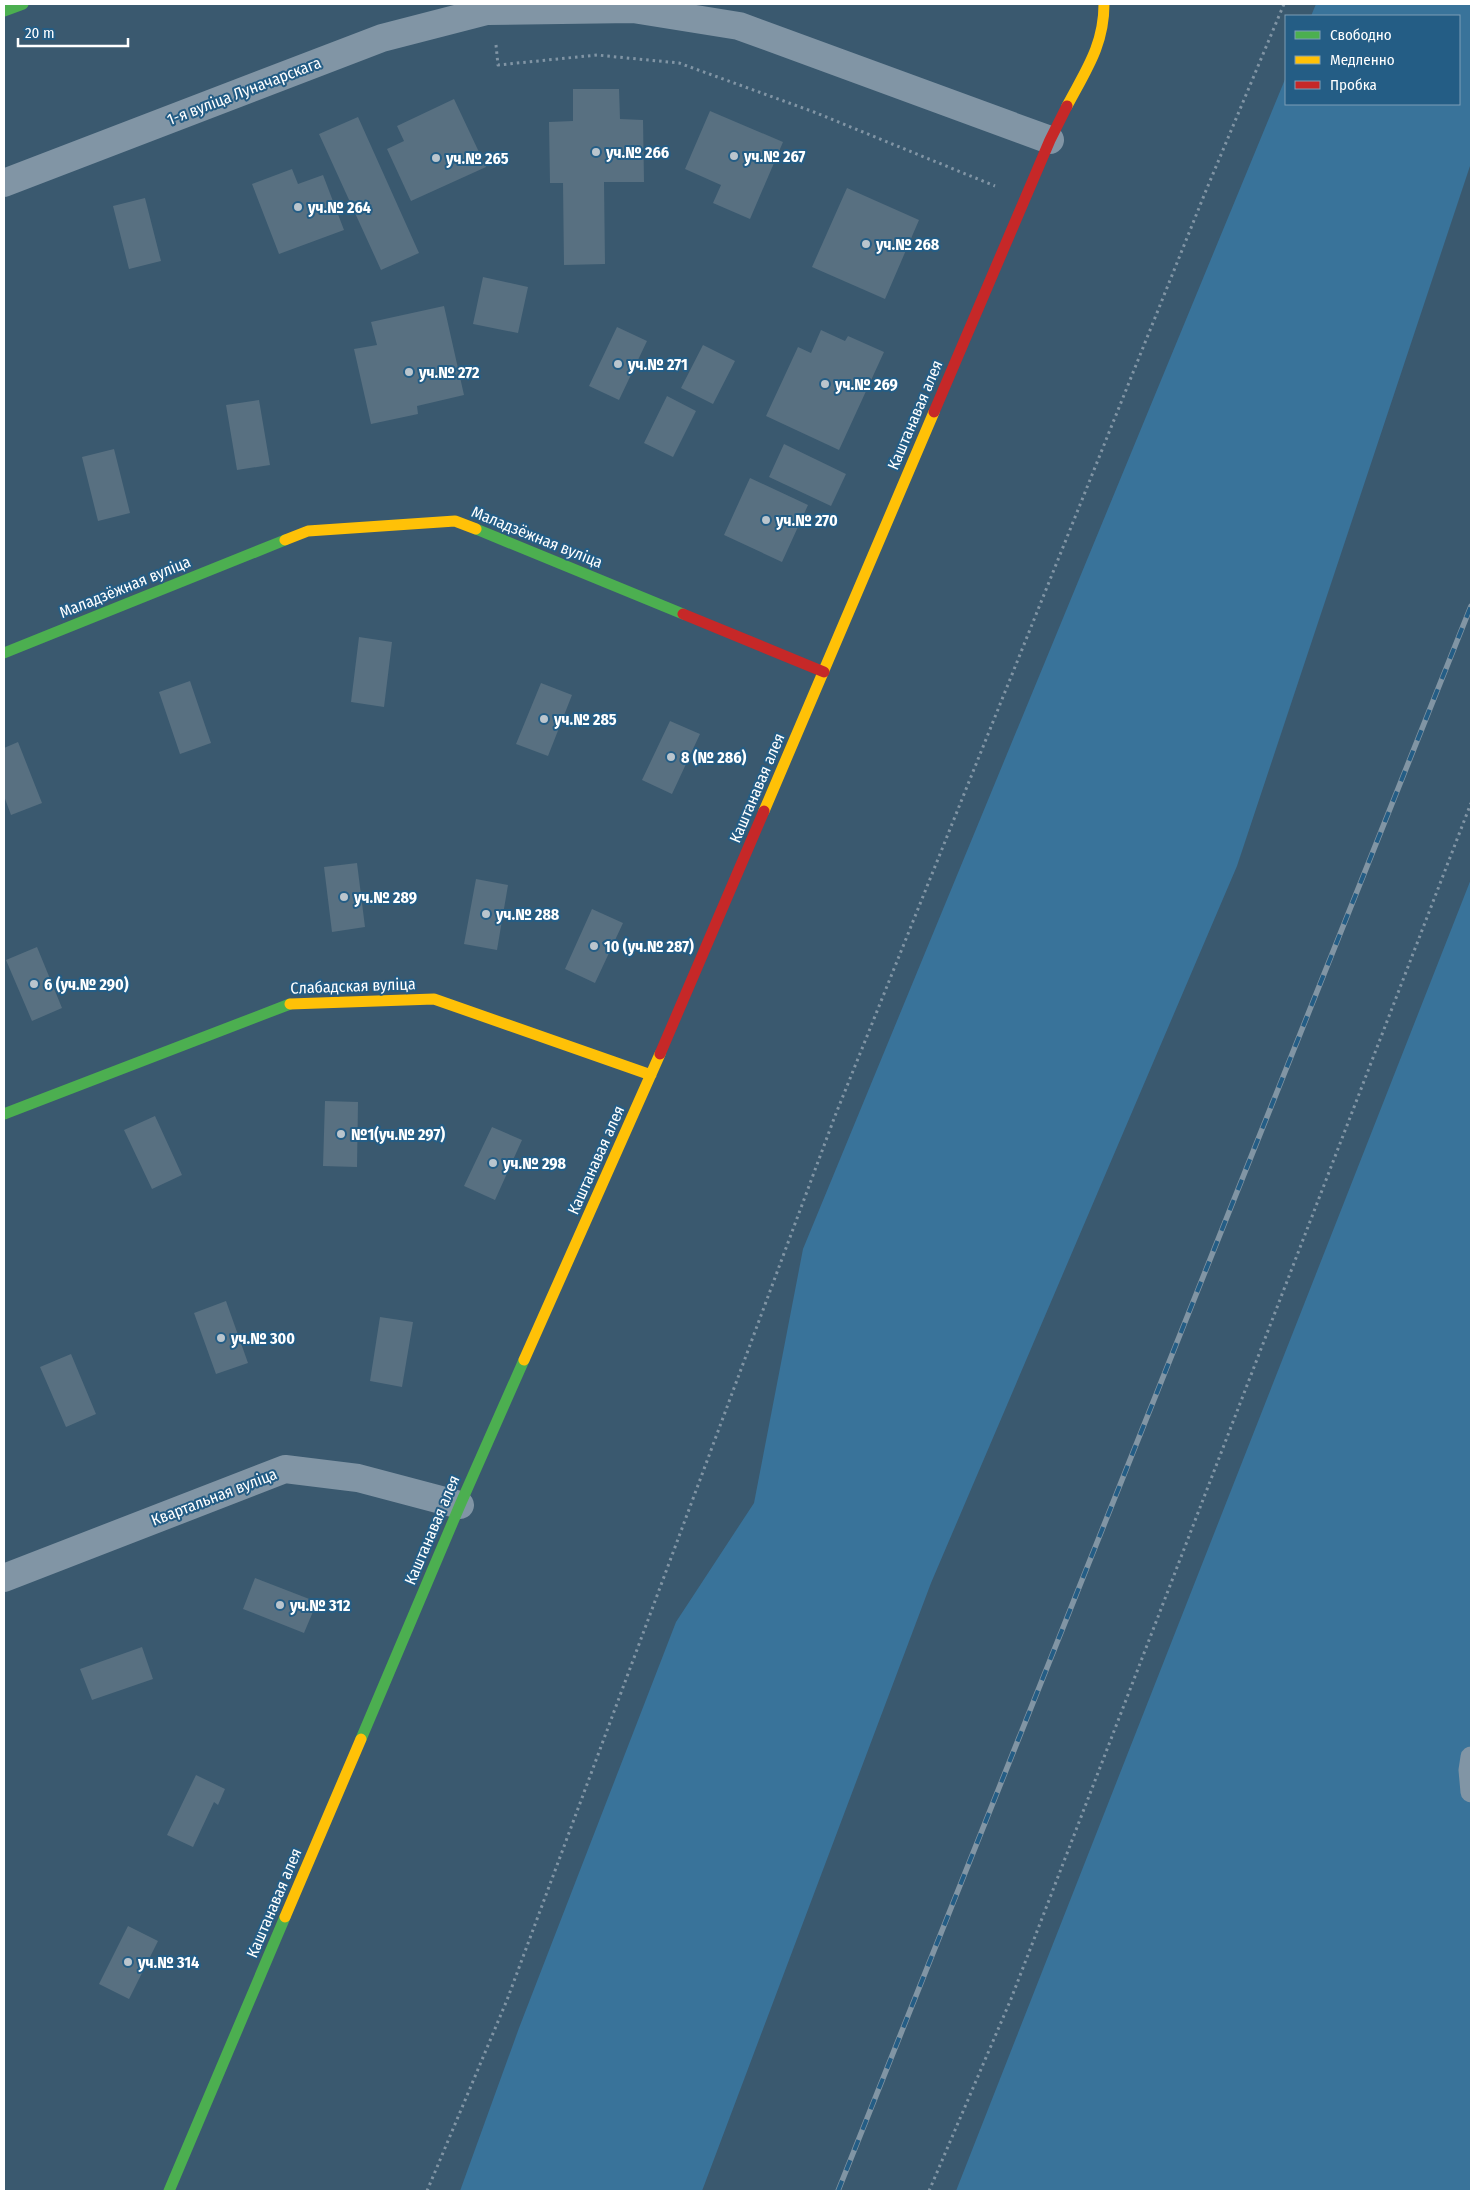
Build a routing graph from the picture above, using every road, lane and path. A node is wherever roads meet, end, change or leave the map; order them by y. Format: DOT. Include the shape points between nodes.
graph roads {
  1 [pos="23,4"];
  2 [pos="1104,4"];
  3 [pos="1284,4"];
  4 [pos="501,7"];
  5 [pos="4,11"];
  6 [pos="495,42"];
  7 [pos="1050,140"];
  8 [pos="4,184"];
  9 [pos="1026,198"];
  10 [pos="4,653"];
  11 [pos="824,672"];
  12 [pos="1471,803"];
  13 [pos="651,1076"];
  14 [pos="4,1114"];
  15 [pos="460,1505"];
  16 [pos="4,1578"];
  17 [pos="1471,1758"];
  18 [pos="1471,1792"];
  19 [pos="169,2191"];
  20 [pos="427,2191"];
  21 [pos="929,2191"];
  1 -- 5 [label="street"];
  2 -- 7 [label="street, Каштанавая алея" via="1104,24 1098,46"];
  3 -- 20 [label="path" via="835,1116 507,2000"];
  4 -- 7 [label="street, 1-я вуліца Луначарскага" via="633,9 738,26"];
  4 -- 8 [label="street, 1-я вуліца Луначарскага" via="382,38"];
  6 -- 9 [label="path" via="498,65 597,55 679,63 814,112"];
  7 -- 9 [label="street, Каштанавая алея"];
  9 -- 11 [label="street, Каштанавая алея"];
  10 -- 11 [label="street, Маладзёжная вуліца" via="308,531 455,521"];
  11 -- 13 [label="street, Каштанавая алея"];
  12 -- 21 [label="path" via="1011,1999"];
  13 -- 14 [label="street, Слабадская вуліца" via="434,999 286,1004"];
  13 -- 15 [label="street, Каштанавая алея"];
  15 -- 16 [label="street, Квартальная вуліца" via="358,1478 285,1469"];
  15 -- 19 [label="street, Каштанавая алея"];
  17 -- 18 [label="lane"];
}
